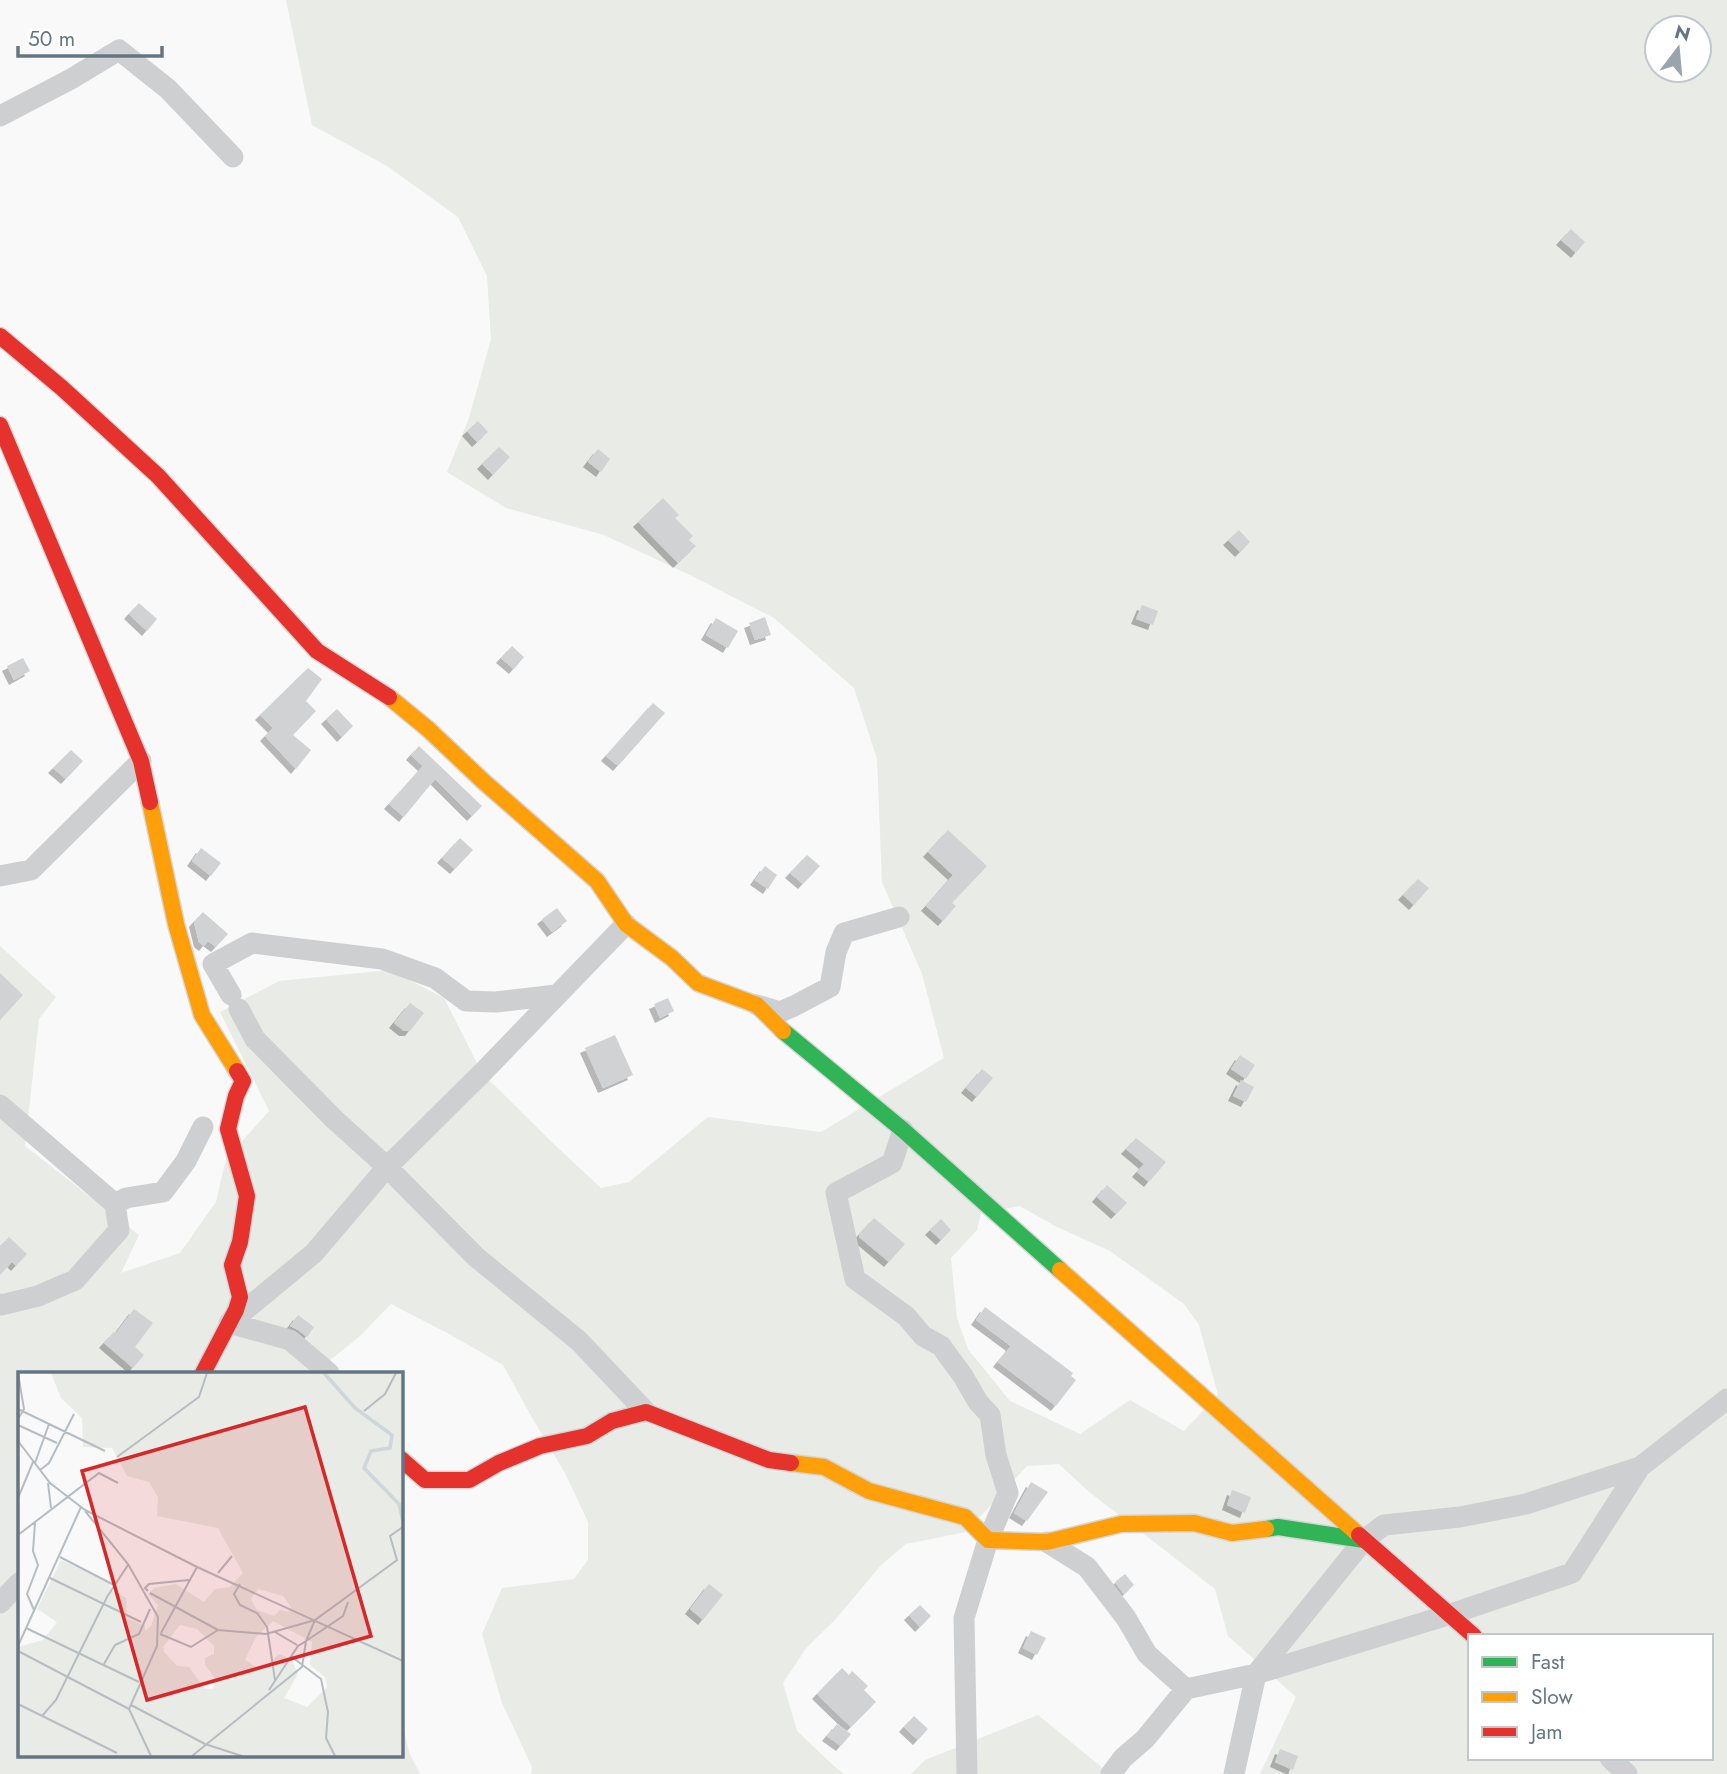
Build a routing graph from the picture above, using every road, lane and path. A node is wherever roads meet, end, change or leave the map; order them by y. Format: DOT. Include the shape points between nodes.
graph roads {
  1 [pos="0,116"];
  2 [pos="233,157"];
  3 [pos="0,335"];
  4 [pos="0,425"];
  5 [pos="141,761"];
  6 [pos="0,876"];
  7 [pos="900,917"];
  8 [pos="626,925"];
  9 [pos="556,995"];
  10 [pos="757,1005"];
  11 [pos="0,1105"];
  12 [pos="203,1127"];
  13 [pos="903,1130"];
  14 [pos="387,1167"];
  15 [pos="115,1204"];
  16 [pos="0,1304"];
  17 [pos="229,1323"];
  18 [pos="204,1372"];
  19 [pos="328,1372"];
  20 [pos="1727,1399"];
  21 [pos="646,1412"];
  22 [pos="402,1460"];
  23 [pos="1640,1467"];
  24 [pos="988,1540"];
  25 [pos="1364,1540"];
  26 [pos="1047,1542"];
  27 [pos="18,1584"];
  28 [pos="0,1603"];
  29 [pos="1451,1615"];
  30 [pos="1472,1634"];
  31 [pos="1256,1674"];
  32 [pos="1186,1689"];
  33 [pos="1612,1760"];
  34 [pos="1122,1769"];
  35 [pos="967,1774"];
  36 [pos="1234,1774"];
  37 [pos="1627,1774"];
  1 -- 2 [label="street" via="119,50 168,89"];
  3 -- 8 [label="street" via="158,476 317,651 382,692 428,729 597,881"];
  4 -- 5 [label="street"];
  5 -- 6 [label="street" via="31,870"];
  5 -- 17 [label="street" via="176,924 202,1015 243,1081 228,1129 247,1196 232,1265 240,1297"];
  7 -- 10 [label="street" via="844,933 830,987 780,1012"];
  8 -- 9 [label="street"];
  8 -- 10 [label="street" via="698,983"];
  9 -- 14 [label="street"];
  9 -- 14 [label="street" via="466,1001 435,978 382,959 251,943 213,964 255,1039"];
  10 -- 13 [label="street"];
  11 -- 15 [label="street"];
  12 -- 15 [label="street" via="163,1192"];
  13 -- 24 [label="street" via="892,1163 835,1193 855,1279 941,1346 990,1415 1008,1493"];
  13 -- 25 [label="street"];
  14 -- 17 [label="street" via="314,1253"];
  14 -- 21 [label="street" via="476,1257 579,1341"];
  15 -- 16 [label="street" via="119,1230 75,1280 38,1296"];
  17 -- 18 [label="street"];
  17 -- 19 [label="street" via="290,1340"];
  20 -- 23 [label="street"];
  21 -- 22 [label="street" via="612,1421 587,1436 540,1446 469,1480 425,1480"];
  21 -- 24 [label="street" via="769,1460 824,1466 869,1491 965,1517"];
  23 -- 25 [label="street" via="1526,1504 1384,1525"];
  23 -- 29 [label="street" via="1572,1573"];
  24 -- 26 [label="street"];
  24 -- 35 [label="street" via="964,1619"];
  25 -- 26 [label="street" via="1278,1527 1232,1533 1194,1522 1121,1524"];
  25 -- 29 [label="street"];
  25 -- 31 [label="street"];
  26 -- 32 [label="street" via="1087,1567 1147,1654"];
  27 -- 28 [label="street"];
  29 -- 30 [label="street"];
  29 -- 31 [label="street"];
  31 -- 32 [label="street"];
  31 -- 36 [label="street"];
  32 -- 34 [label="street"];
  33 -- 37 [label="street"];
}
